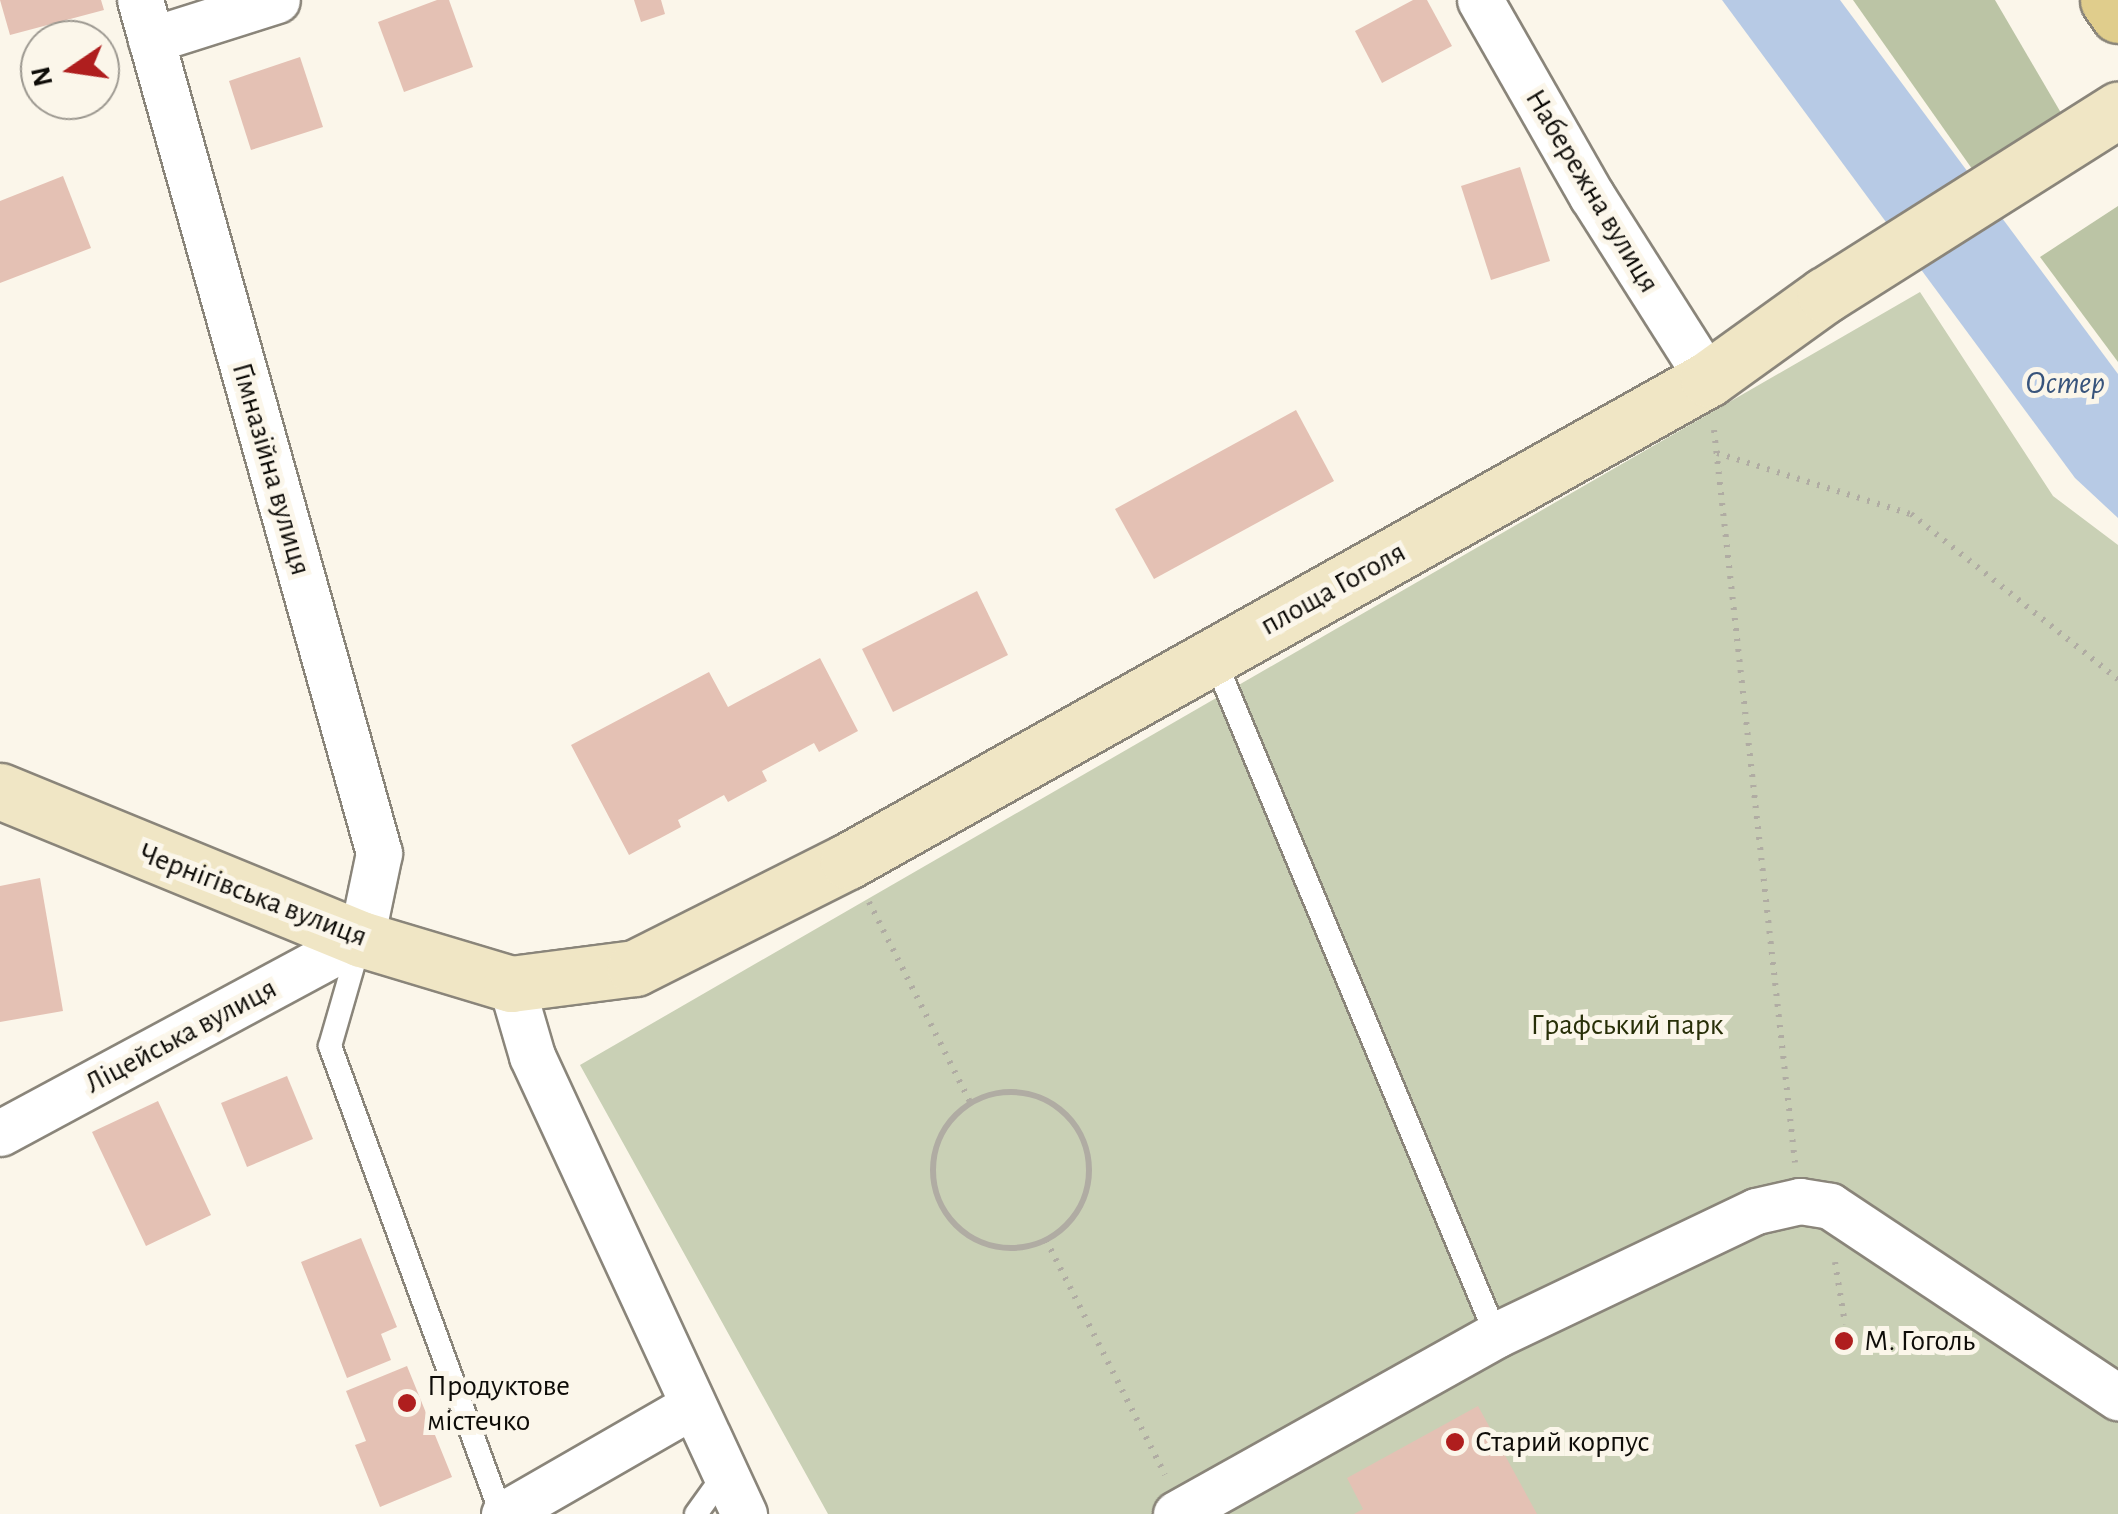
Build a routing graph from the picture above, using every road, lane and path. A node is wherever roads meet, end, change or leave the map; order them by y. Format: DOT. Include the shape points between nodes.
graph roads {
  1 [pos="277,0"];
  2 [pos="1480,0"];
  3 [pos="2108,0"];
  4 [pos="2118,15"];
  5 [pos="145,20"];
  6 [pos="2118,110"];
  7 [pos="1708,379"];
  8 [pos="1717,453"];
  9 [pos="1214,656"];
  10 [pos="2118,680"];
  11 [pos="0,791"];
  12 [pos="848,860"];
  13 [pos="361,939"];
  14 [pos="512,984"];
  15 [pos="970,1102"];
  16 [pos="0,1133"];
  17 [pos="1800,1201"];
  18 [pos="1046,1240"];
  19 [pos="1496,1335"];
  20 [pos="2118,1397"];
  21 [pos="692,1406"];
  22 [pos="734,1495"];
  23 [pos="1179,1512"];
  24 [pos="502,1514"];
  25 [pos="696,1514"];
  1 -- 5 [label="street"];
  2 -- 7 [label="street, Набережна вулиця"];
  3 -- 4 [label="main road"];
  5 -- 13 [label="street, Гімназійна вулиця" via="378,853"];
  6 -- 7 [label="street, площа Гоголя" via="1825,295"];
  7 -- 8 [label="path"];
  7 -- 9 [label="street, площа Гоголя"];
  8 -- 10 [label="path" via="1910,514"];
  8 -- 17 [label="path"];
  9 -- 12 [label="street, площа Гоголя"];
  9 -- 19 [label="lane"];
  11 -- 13 [label="street, Чернігівська вулиця"];
  12 -- 14 [label="street, площа Гоголя" via="635,968"];
  12 -- 15 [label="path"];
  13 -- 14 [label="street, Чернігівська вулиця"];
  13 -- 16 [label="street, Ліцейська вулиця"];
  13 -- 24 [label="lane" via="330,1046"];
  14 -- 21 [label="street" via="532,1056"];
  15 -- 18 [label="path" via="938,1138 932,1161 942,1208 956,1227 998,1248"];
  15 -- 18 [label="path" via="996,1092 1024,1092 1072,1120 1090,1173 1076,1212"];
  17 -- 19 [label="street" via="1756,1211"];
  17 -- 20 [label="street" via="1830,1206"];
  18 -- 23 [label="path"];
  19 -- 23 [label="street"];
  21 -- 22 [label="street"];
  21 -- 24 [label="street"];
  22 -- 25 [label="lane"];
}
